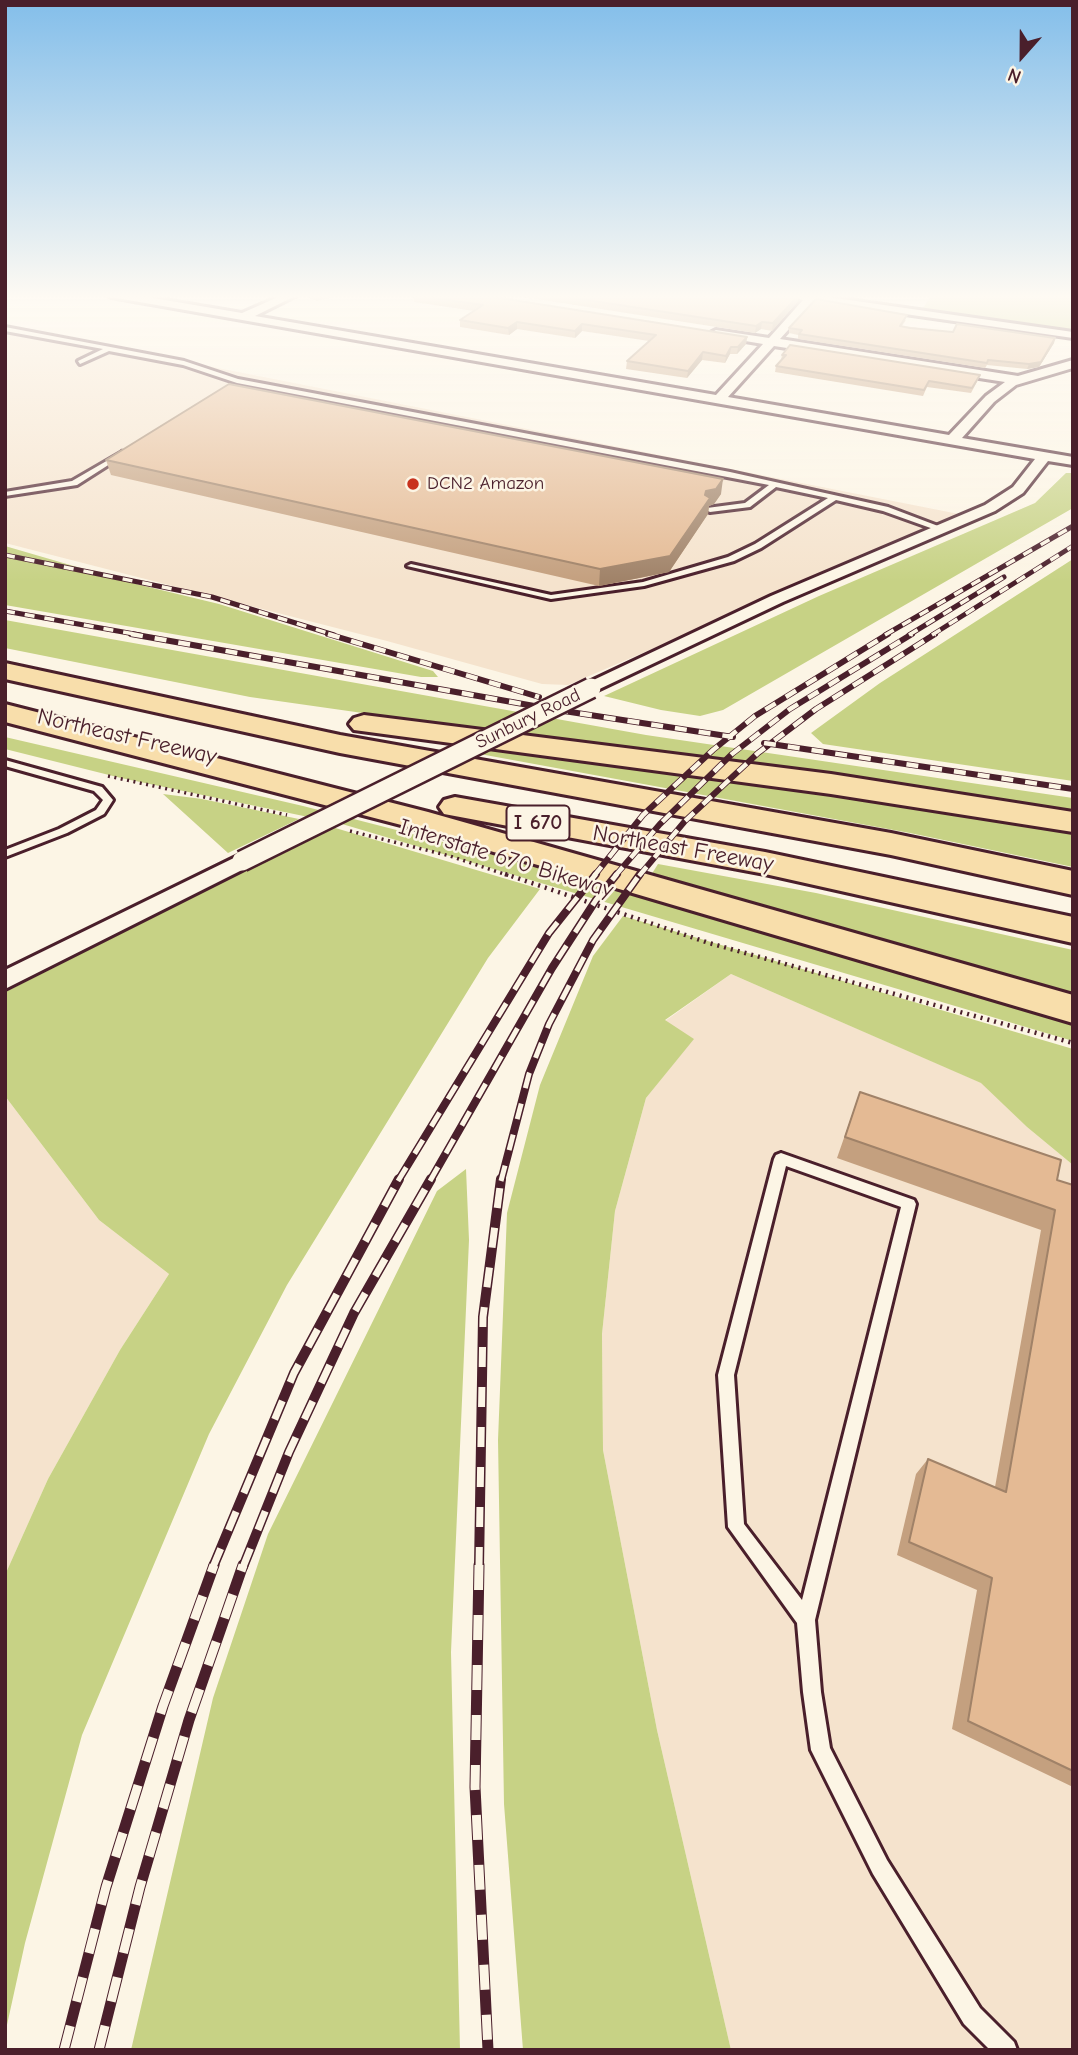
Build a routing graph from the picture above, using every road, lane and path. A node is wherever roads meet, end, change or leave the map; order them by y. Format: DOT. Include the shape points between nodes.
graph roads {
  1 [pos="283,390"];
  2 [pos="667,390"];
  3 [pos="728,390"];
  4 [pos="1003,390"];
  5 [pos="720,399"];
  6 [pos="952,440"];
  7 [pos="124,453"];
  8 [pos="1044,456"];
  9 [pos="1073,461"];
  10 [pos="775,484"];
  11 [pos="5,494"];
  12 [pos="834,498"];
  13 [pos="710,510"];
  14 [pos="942,529"];
  15 [pos="411,566"];
  16 [pos="5,671"];
  17 [pos="67,685"];
  18 [pos="5,711"];
  19 [pos="5,764"];
  20 [pos="107,776"];
  21 [pos="293,817"];
  22 [pos="1073,822"];
  23 [pos="345,830"];
  24 [pos="5,854"];
  25 [pos="1073,883"];
  26 [pos="1073,930"];
  27 [pos="5,980"];
  28 [pos="1073,1009"];
  29 [pos="1073,1042"];
  30 [pos="806,1620"];
  31 [pos="1006,2050"];
  1 -- 10 [label="lane"];
  2 -- 5 [label="street"];
  3 -- 5 [label="street"];
  4 -- 6 [label="street"];
  5 -- 6 [label="street"];
  6 -- 8 [label="street"];
  7 -- 11 [label="lane" via="74,483"];
  8 -- 9 [label="street"];
  8 -- 14 [label="street, Sunbury Road" via="1011,495"];
  10 -- 12 [label="lane"];
  10 -- 13 [label="lane" via="747,505"];
  12 -- 14 [label="lane"];
  12 -- 15 [label="lane" via="731,559 644,584 551,597"];
  14 -- 27 [label="street, Sunbury Road, bridge" via="777,599 591,688"];
  16 -- 17 [label="highway, Northeast Freeway / I 670"];
  17 -- 22 [label="highway" via="110,684 329,719 831,784"];
  17 -- 25 [label="highway, Northeast Freeway / I 670" via="365,749 878,842"];
  18 -- 26 [label="highway, Northeast Freeway / I 670" via="326,783 765,863"];
  18 -- 28 [label="highway" via="417,818"];
  19 -- 24 [label="lane" via="98,789 108,800 100,812"];
  20 -- 21 [label="path"];
  23 -- 29 [label="path, Interstate 670 Bikeway" via="450,856 709,943"];
  30 -- 30 [label="lane" via="736,1527 726,1375 781,1159 909,1204"];
  30 -- 31 [label="lane" via="821,1750 887,1878 972,2016"];
}
